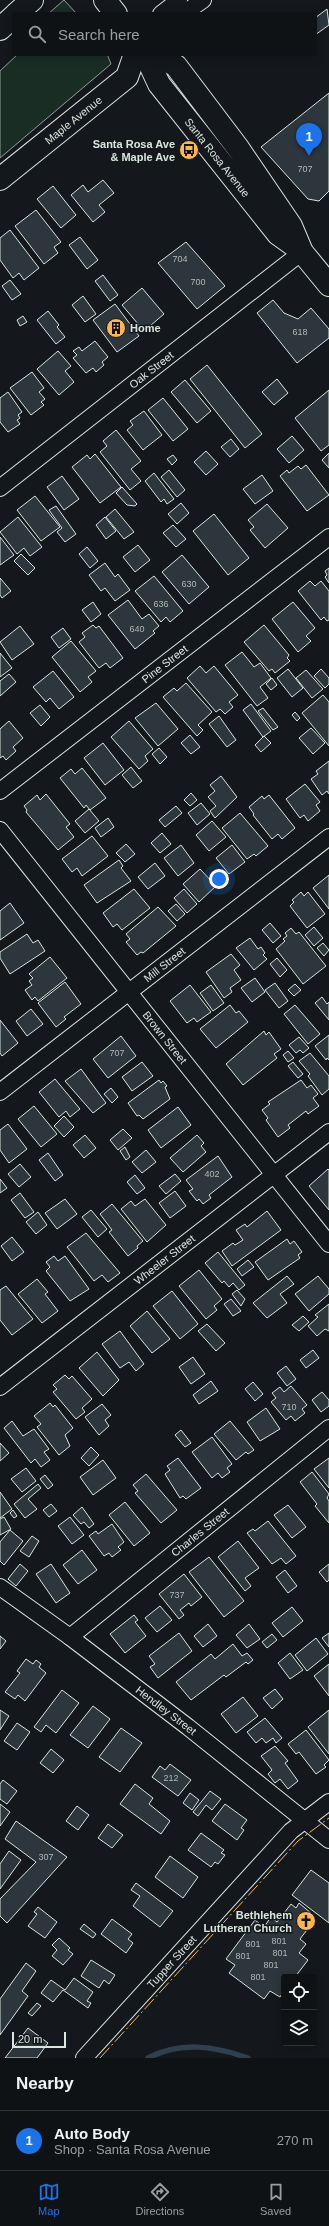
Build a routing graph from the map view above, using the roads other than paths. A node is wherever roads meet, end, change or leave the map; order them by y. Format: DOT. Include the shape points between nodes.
graph roads {
  1 [pos="32,0"];
  2 [pos="105,0"];
  3 [pos="179,0"];
  4 [pos="203,0"];
  5 [pos="19,12"];
  6 [pos="114,12"];
  7 [pos="163,12"];
  8 [pos="186,12"];
  9 [pos="134,56"];
  10 [pos="145,56"];
  11 [pos="160,56"];
  12 [pos="0,180"];
  13 [pos="302,252"];
  14 [pos="329,285"];
  15 [pos="0,488"];
  16 [pos="329,537"];
  17 [pos="0,791"];
  18 [pos="0,830"];
  19 [pos="329,837"];
  20 [pos="129,993"];
  21 [pos="0,1092"];
  22 [pos="329,1132"];
  23 [pos="275,1174"];
  24 [pos="329,1244"];
  25 [pos="0,1387"];
  26 [pos="329,1428"];
  27 [pos="0,1587"];
  28 [pos="70,1637"];
  29 [pos="329,1802"];
  30 [pos="305,1820"];
  31 [pos="329,1840"];
  32 [pos="84,2058"];
  1 -- 5 [label="main road"];
  2 -- 6 [label="main road"];
  3 -- 7 [label="street"];
  4 -- 8 [label="street"];
  9 -- 12 [label="main road, Maple Avenue" via="127,77"];
  10 -- 13 [label="main road, Santa Rosa Avenue" via="159,84 278,234"];
  11 -- 13 [label="main road, Santa Rosa Avenue" via="176,66 238,148 291,226"];
  13 -- 14 [label="main road, Santa Rosa Avenue"];
  13 -- 15 [label="street, Oak Street"];
  16 -- 17 [label="street, Pine Street"];
  18 -- 20 [label="street, Brown Street"];
  19 -- 20 [label="street, Mill Street"];
  20 -- 21 [label="street, Mill Street"];
  20 -- 23 [label="street, Brown Street"];
  22 -- 23 [label="street, Wheeler Street"];
  23 -- 24 [label="street, Brown Street"];
  23 -- 25 [label="street, Wheeler Street"];
  26 -- 28 [label="street, Charles Street"];
  27 -- 28 [label="street, Hendley Street"];
  28 -- 30 [label="street, Hendley Street"];
  29 -- 30 [label="street, Tupper Street"];
  30 -- 31 [label="street, Hendley Street"];
  30 -- 32 [label="street, Tupper Street" via="291,1831"];
}
